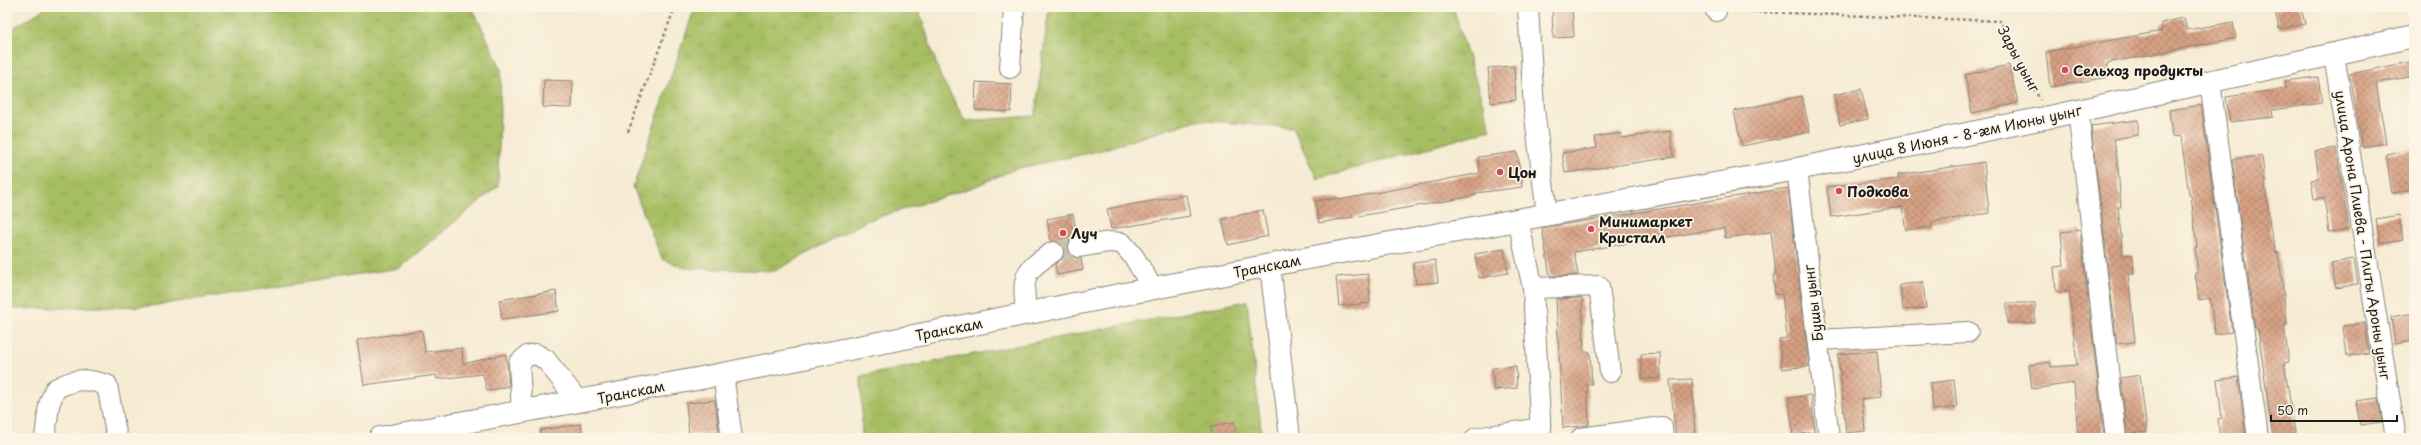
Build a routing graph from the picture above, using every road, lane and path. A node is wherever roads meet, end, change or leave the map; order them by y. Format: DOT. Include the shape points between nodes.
graph roads {
  1 [pos="675,7"];
  2 [pos="1014,7"];
  3 [pos="1528,7"];
  4 [pos="1716,9"];
  5 [pos="2414,36"];
  6 [pos="2334,55"];
  7 [pos="1010,68"];
  8 [pos="2210,82"];
  9 [pos="2078,111"];
  10 [pos="2049,117"];
  11 [pos="628,132"];
  12 [pos="1797,169"];
  13 [pos="1547,214"];
  14 [pos="1518,220"];
  15 [pos="1079,247"];
  16 [pos="1053,252"];
  17 [pos="1270,265"];
  18 [pos="1533,288"];
  19 [pos="1153,289"];
  20 [pos="1026,314"];
  21 [pos="1968,332"];
  22 [pos="1818,340"];
  23 [pos="1610,372"];
  24 [pos="723,374"];
  25 [pos="579,402"];
  26 [pos="522,413"];
  27 [pos="1541,433"];
  28 [pos="45,438"];
  29 [pos="117,438"];
  30 [pos="380,438"];
  31 [pos="732,438"];
  32 [pos="1290,438"];
  33 [pos="1476,438"];
  34 [pos="1581,438"];
  35 [pos="1662,438"];
  36 [pos="1829,438"];
  37 [pos="2116,438"];
  38 [pos="2258,438"];
  39 [pos="2396,438"];
  1 -- 11 [label="path"];
  2 -- 7 [label="street"];
  3 -- 13 [label="street" via="1534,109"];
  4 -- 10 [label="path, Зары уынг" via="2000,21"];
  5 -- 6 [label="highway, улица 8 Июня - 8-ӕм Июны уынг"];
  6 -- 8 [label="highway, улица 8 Июня - 8-ӕм Июны уынг"];
  6 -- 39 [label="street, улица Арона Плиева - Плиты Ароны уынг"];
  8 -- 9 [label="highway, улица 8 Июня - 8-ӕм Июны уынг"];
  8 -- 38 [label="street"];
  9 -- 10 [label="highway, улица 8 Июня - 8-ӕм Июны уынг"];
  9 -- 37 [label="street"];
  10 -- 12 [label="highway, улица 8 Июня - 8-ӕм Июны уынг"];
  12 -- 13 [label="highway, улица 8 Июня - 8-ӕм Июны уынг"];
  12 -- 22 [label="street, Бушы уынг"];
  13 -- 14 [label="highway, улица 8 Июня - 8-ӕм Июны уынг"];
  14 -- 17 [label="highway, Транскам"];
  14 -- 18 [label="street"];
  15 -- 19 [label="street" via="1109,242 1122,243 1134,257"];
  16 -- 20 [label="street" via="1030,267 1023,283"];
  17 -- 19 [label="highway, Транскам"];
  17 -- 32 [label="street"];
  18 -- 23 [label="street" via="1599,286"];
  18 -- 27 [label="street"];
  19 -- 20 [label="highway, Транскам"];
  20 -- 24 [label="highway, Транскам"];
  21 -- 22 [label="street"];
  22 -- 36 [label="street, Бушы уынг"];
  24 -- 25 [label="highway, Транскам"];
  24 -- 31 [label="street"];
  25 -- 26 [label="highway, Транскам"];
  25 -- 26 [label="street" via="546,360 536,354 527,356 519,363"];
  26 -- 30 [label="highway, Транскам"];
  27 -- 33 [label="street"];
  28 -- 29 [label="street" via="55,389 70,381 89,379 107,385"];
  34 -- 35 [label="street" via="1662,427"];
}
